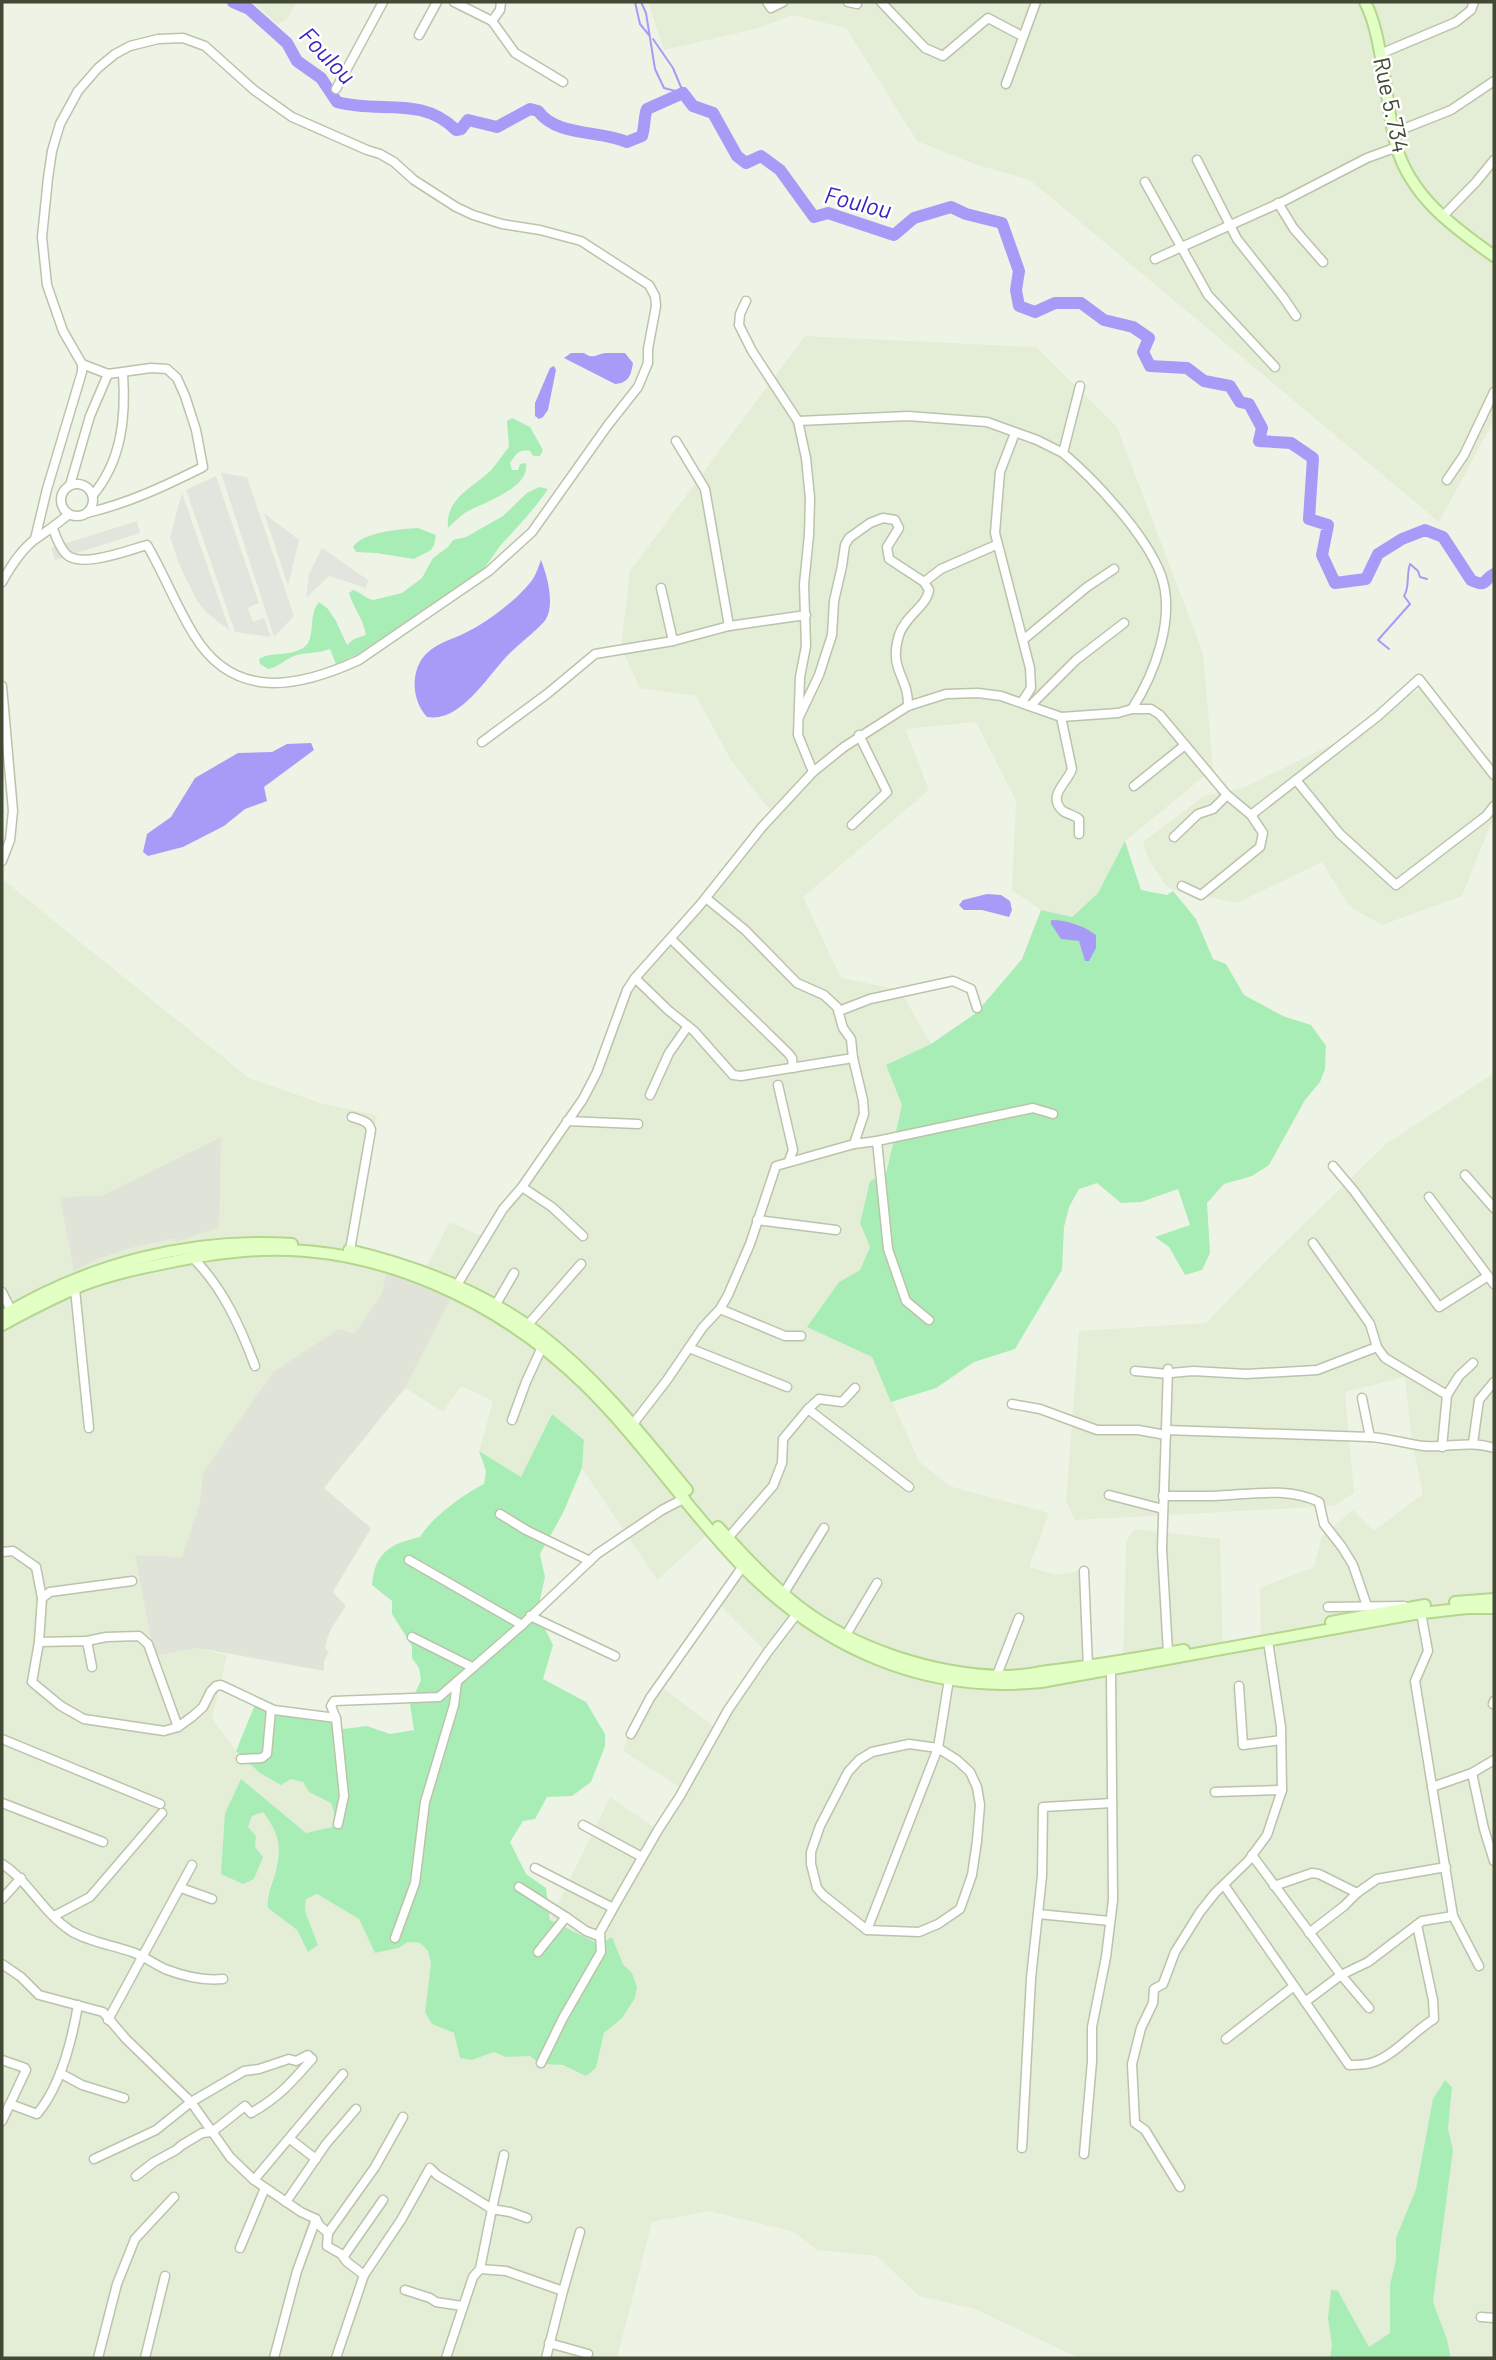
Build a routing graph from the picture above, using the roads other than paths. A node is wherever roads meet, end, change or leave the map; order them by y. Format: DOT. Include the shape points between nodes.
graph roads {
  1 [pos="383,2"];
  2 [pos="437,2"];
  3 [pos="454,2"];
  4 [pos="501,2"];
  5 [pos="767,2"];
  6 [pos="783,2"];
  7 [pos="848,2"];
  8 [pos="858,2"];
  9 [pos="881,2"];
  10 [pos="1036,2"];
  11 [pos="1365,2"];
  12 [pos="1475,2"];
  13 [pos="492,21"];
  14 [pos="419,35"];
  15 [pos="1022,37"];
  16 [pos="1380,54"];
  17 [pos="1494,81"];
  18 [pos="563,82"];
  19 [pos="1006,84"];
  20 [pos="336,89"];
  21 [pos="1393,133"];
  22 [pos="1397,147"];
  23 [pos="1197,160"];
  24 [pos="1494,160"];
  25 [pos="1145,183"];
  26 [pos="1278,203"];
  27 [pos="1442,217"];
  28 [pos="1230,226"];
  29 [pos="1181,248"];
  30 [pos="1494,256"];
  31 [pos="1155,259"];
  32 [pos="1323,262"];
  33 [pos="746,301"];
  34 [pos="1296,316"];
  35 [pos="82,364"];
  36 [pos="1275,367"];
  37 [pos="123,373"];
  38 [pos="108,374"];
  39 [pos="1080,386"];
  40 [pos="1494,392"];
  41 [pos="798,421"];
  42 [pos="1015,433"];
  43 [pos="676,442"];
  44 [pos="1063,453"];
  45 [pos="1447,480"];
  46 [pos="70,485"];
  47 [pos="93,495"];
  48 [pos="87,513"];
  49 [pos="69,514"];
  50 [pos="52,529"];
  51 [pos="35,539"];
  52 [pos="996,545"];
  53 [pos="1114,569"];
  54 [pos="2,582"];
  55 [pos="924,582"];
  56 [pos="662,588"];
  57 [pos="806,615"];
  58 [pos="1124,623"];
  59 [pos="729,625"];
  60 [pos="1023,640"];
  61 [pos="673,641"];
  62 [pos="2,685"];
  63 [pos="1026,704"];
  64 [pos="908,706"];
  65 [pos="1132,709"];
  66 [pos="1061,718"];
  67 [pos="798,719"];
  68 [pos="859,735"];
  69 [pos="482,743"];
  70 [pos="1185,745"];
  71 [pos="813,772"];
  72 [pos="1494,775"];
  73 [pos="1296,780"];
  74 [pos="1134,786"];
  75 [pos="1227,794"];
  76 [pos="1494,806"];
  77 [pos="1251,815"];
  78 [pos="852,825"];
  79 [pos="1079,834"];
  80 [pos="1174,837"];
  81 [pos="2,861"];
  82 [pos="1182,887"];
  83 [pos="706,898"];
  84 [pos="670,939"];
  85 [pos="635,978"];
  86 [pos="977,1008"];
  87 [pos="839,1011"];
  88 [pos="688,1026"];
  89 [pos="853,1058"];
  90 [pos="793,1068"];
  91 [pos="778,1085"];
  92 [pos="650,1095"];
  93 [pos="1053,1114"];
  94 [pos="352,1117"];
  95 [pos="567,1121"];
  96 [pos="638,1124"];
  97 [pos="877,1141"];
  98 [pos="854,1144"];
  99 [pos="789,1161"];
  100 [pos="1333,1166"];
  101 [pos="1465,1175"];
  102 [pos="522,1187"];
  103 [pos="1429,1197"];
  104 [pos="1494,1208"];
  105 [pos="757,1220"];
  106 [pos="836,1230"];
  107 [pos="583,1236"];
  108 [pos="1313,1243"];
  109 [pos="350,1251"];
  110 [pos="193,1258"];
  111 [pos="581,1264"];
  112 [pos="514,1273"];
  113 [pos="1488,1276"];
  114 [pos="1494,1284"];
  115 [pos="457,1285"];
  116 [pos="75,1289"];
  117 [pos="2,1292"];
  118 [pos="495,1306"];
  119 [pos="720,1309"];
  120 [pos="9,1315"];
  121 [pos="929,1320"];
  122 [pos="2,1325"];
  123 [pos="525,1329"];
  124 [pos="802,1336"];
  125 [pos="542,1347"];
  126 [pos="1377,1347"];
  127 [pos="689,1348"];
  128 [pos="1473,1363"];
  129 [pos="255,1366"];
  130 [pos="1135,1371"];
  131 [pos="1169,1372"];
  132 [pos="1494,1382"];
  133 [pos="787,1387"];
  134 [pos="855,1388"];
  135 [pos="1447,1395"];
  136 [pos="1362,1398"];
  137 [pos="1012,1404"];
  138 [pos="808,1409"];
  139 [pos="512,1420"];
  140 [pos="633,1424"];
  141 [pos="89,1428"];
  142 [pos="1166,1433"];
  143 [pos="1370,1437"];
  144 [pos="1473,1443"];
  145 [pos="1442,1447"];
  146 [pos="1494,1448"];
  147 [pos="909,1487"];
  148 [pos="1109,1496"];
  149 [pos="1163,1496"];
  150 [pos="685,1499"];
  151 [pos="1163,1509"];
  152 [pos="500,1514"];
  153 [pos="824,1528"];
  154 [pos="728,1538"];
  155 [pos="2,1552"];
  156 [pos="409,1560"];
  157 [pos="590,1561"];
  158 [pos="743,1566"];
  159 [pos="1084,1571"];
  160 [pos="132,1581"];
  161 [pos="877,1583"];
  162 [pos="784,1593"];
  163 [pos="42,1598"];
  164 [pos="1494,1599"];
  165 [pos="1367,1606"];
  166 [pos="1328,1607"];
  167 [pos="1494,1608"];
  168 [pos="1416,1610"];
  169 [pos="796,1615"];
  170 [pos="530,1616"];
  171 [pos="1020,1618"];
  172 [pos="522,1625"];
  173 [pos="846,1635"];
  174 [pos="412,1637"];
  175 [pos="87,1641"];
  176 [pos="1268,1641"];
  177 [pos="40,1642"];
  178 [pos="1168,1653"];
  179 [pos="615,1656"];
  180 [pos="92,1667"];
  181 [pos="472,1667"];
  182 [pos="1088,1667"];
  183 [pos="1111,1671"];
  184 [pos="997,1675"];
  185 [pos="949,1679"];
  186 [pos="457,1682"];
  187 [pos="1239,1686"];
  188 [pos="271,1709"];
  189 [pos="335,1718"];
  190 [pos="178,1727"];
  191 [pos="631,1734"];
  192 [pos="2,1740"];
  193 [pos="1281,1740"];
  194 [pos="938,1748"];
  195 [pos="241,1759"];
  196 [pos="1494,1760"];
  197 [pos="1472,1773"];
  198 [pos="1432,1787"];
  199 [pos="1282,1790"];
  200 [pos="1215,1792"];
  201 [pos="2,1803"];
  202 [pos="1112,1803"];
  203 [pos="338,1824"];
  204 [pos="583,1825"];
  205 [pos="103,1842"];
  206 [pos="1252,1855"];
  207 [pos="642,1857"];
  208 [pos="1494,1861"];
  209 [pos="2,1864"];
  210 [pos="192,1865"];
  211 [pos="1446,1867"];
  212 [pos="535,1868"];
  213 [pos="21,1878"];
  214 [pos="1223,1885"];
  215 [pos="1274,1886"];
  216 [pos="519,1887"];
  217 [pos="181,1888"];
  218 [pos="1357,1893"];
  219 [pos="2,1899"];
  220 [pos="212,1899"];
  221 [pos="613,1908"];
  222 [pos="1038,1914"];
  223 [pos="54,1916"];
  224 [pos="1453,1916"];
  225 [pos="566,1917"];
  226 [pos="1110,1921"];
  227 [pos="1417,1925"];
  228 [pos="867,1930"];
  229 [pos="1309,1933"];
  230 [pos="599,1936"];
  231 [pos="395,1938"];
  232 [pos="538,1952"];
  233 [pos="143,1956"];
  234 [pos="2,1964"];
  235 [pos="1479,1966"];
  236 [pos="1341,1975"];
  237 [pos="223,1979"];
  238 [pos="1294,1986"];
  239 [pos="1305,2003"];
  240 [pos="78,2006"];
  241 [pos="1369,2008"];
  242 [pos="108,2020"];
  243 [pos="1226,2039"];
  244 [pos="2,2060"];
  245 [pos="541,2063"];
  246 [pos="60,2073"];
  247 [pos="343,2074"];
  248 [pos="124,2098"];
  249 [pos="191,2102"];
  250 [pos="10,2104"];
  251 [pos="356,2109"];
  252 [pos="403,2117"];
  253 [pos="2,2121"];
  254 [pos="212,2132"];
  255 [pos="290,2139"];
  256 [pos="1023,2148"];
  257 [pos="1084,2154"];
  258 [pos="504,2155"];
  259 [pos="94,2159"];
  260 [pos="316,2159"];
  261 [pos="136,2176"];
  262 [pos="254,2180"];
  263 [pos="1180,2187"];
  264 [pos="265,2188"];
  265 [pos="174,2197"];
  266 [pos="383,2200"];
  267 [pos="286,2202"];
  268 [pos="492,2210"];
  269 [pos="527,2218"];
  270 [pos="316,2219"];
  271 [pos="580,2232"];
  272 [pos="328,2233"];
  273 [pos="240,2248"];
  274 [pos="344,2256"];
  275 [pos="481,2269"];
  276 [pos="364,2275"];
  277 [pos="165,2276"];
  278 [pos="405,2290"];
  279 [pos="563,2291"];
  280 [pos="462,2306"];
  281 [pos="1481,2317"];
  282 [pos="1494,2318"];
  283 [pos="549,2343"];
  284 [pos="588,2354"];
  285 [pos="98,2358"];
  286 [pos="145,2358"];
  287 [pos="274,2358"];
  288 [pos="336,2358"];
  289 [pos="446,2358"];
  290 [pos="546,2358"];
  1 -- 20 [label="street"];
  2 -- 14 [label="street"];
  3 -- 13 [label="street"];
  4 -- 13 [label="street"];
  5 -- 6 [label="street" via="771,8"];
  7 -- 8 [label="street"];
  9 -- 15 [label="street" via="925,48 943,56 988,18"];
  10 -- 15 [label="street"];
  11 -- 16 [label="main road, Rue 5.734"];
  12 -- 16 [label="street" via="1456,22"];
  13 -- 18 [label="street" via="515,53"];
  15 -- 19 [label="street"];
  16 -- 21 [label="main road, Rue 5.734"];
  17 -- 21 [label="street" via="1451,110"];
  21 -- 22 [label="main road, Rue 5.734"];
  22 -- 26 [label="street"];
  22 -- 27 [label="main road, Rue 5.734" via="1417,187"];
  23 -- 28 [label="street"];
  24 -- 27 [label="street"];
  25 -- 29 [label="street"];
  26 -- 28 [label="street"];
  26 -- 32 [label="street"];
  27 -- 30 [label="main road, Rue 5.734"];
  28 -- 29 [label="street"];
  28 -- 34 [label="street"];
  29 -- 31 [label="street"];
  29 -- 36 [label="street" via="1208,295"];
  33 -- 41 [label="street" via="739,325"];
  35 -- 38 [label="street"];
  35 -- 50 [label="street" via="63,331 47,285 43,237 52,150 78,91 98,68 130,46 158,39 183,38 205,46 292,117 380,154 437,196 473,215 581,241 649,285 655,296 644,377 533,532 489,571 346,666 288,683 243,680 220,666 195,637 147,545 112,556 76,560 64,553"];
  35 -- 51 [label="street"];
  37 -- 38 [label="street"];
  37 -- 47 [label="street" via="125,401 119,447"];
  37 -- 48 [label="street" via="167,369 177,378 196,430 203,467 140,497"];
  38 -- 46 [label="street"];
  39 -- 44 [label="street"];
  40 -- 45 [label="street"];
  41 -- 42 [label="street" via="952,418 987,422"];
  41 -- 57 [label="street" via="810,498"];
  42 -- 44 [label="street"];
  42 -- 52 [label="street" via="997,488"];
  43 -- 59 [label="street" via="705,489"];
  44 -- 65 [label="street" via="1110,499 1160,574 1166,603 1163,632 1154,668"];
  46 -- 47 [label="street" via="84,485"];
  46 -- 49 [label="street" via="61,499"];
  47 -- 48 [label="street"];
  48 -- 49 [label="street"];
  49 -- 50 [label="street"];
  50 -- 51 [label="street"];
  51 -- 54 [label="street"];
  52 -- 55 [label="street" via="941,569"];
  52 -- 60 [label="street"];
  53 -- 60 [label="street"];
  55 -- 64 [label="street" via="929,594 902,626 895,649"];
  55 -- 67 [label="street" via="889,559 887,547 899,528 895,520 870,523 849,538 835,590 830,645"];
  56 -- 61 [label="street"];
  57 -- 59 [label="street"];
  57 -- 67 [label="street"];
  58 -- 63 [label="street"];
  59 -- 61 [label="street"];
  60 -- 63 [label="street" via="1031,688"];
  61 -- 69 [label="street" via="595,653"];
  62 -- 81 [label="street" via="13,811"];
  63 -- 64 [label="street" via="965,692"];
  63 -- 66 [label="street"];
  64 -- 68 [label="street"];
  65 -- 66 [label="street"];
  65 -- 70 [label="street" via="1156,711"];
  66 -- 79 [label="street" via="1072,769 1056,797 1063,811 1079,819"];
  67 -- 71 [label="street" via="798,735"];
  68 -- 71 [label="street"];
  68 -- 78 [label="street" via="887,792"];
  70 -- 74 [label="street"];
  70 -- 75 [label="street"];
  71 -- 83 [label="street" via="751,839"];
  72 -- 73 [label="street" via="1419,679"];
  73 -- 76 [label="street" via="1340,834 1396,885"];
  73 -- 77 [label="street"];
  75 -- 77 [label="street"];
  75 -- 80 [label="street"];
  77 -- 82 [label="street" via="1263,833 1260,846 1201,895"];
  83 -- 84 [label="street"];
  83 -- 87 [label="street" via="797,983 833,1001"];
  84 -- 85 [label="street"];
  84 -- 90 [label="street" via="788,1053"];
  85 -- 88 [label="street"];
  85 -- 95 [label="street" via="597,1072"];
  86 -- 87 [label="street" via="971,989 953,981 870,999"];
  87 -- 89 [label="street" via="851,1039"];
  88 -- 90 [label="street" via="733,1075"];
  88 -- 92 [label="street" via="669,1053"];
  89 -- 90 [label="street"];
  89 -- 98 [label="street" via="864,1114"];
  91 -- 99 [label="street" via="793,1150"];
  93 -- 97 [label="street" via="1033,1108"];
  94 -- 109 [label="street" via="365,1121 371,1130"];
  95 -- 96 [label="street"];
  95 -- 102 [label="street"];
  97 -- 98 [label="street"];
  97 -- 121 [label="street" via="888,1249 906,1301"];
  98 -- 99 [label="street"];
  99 -- 105 [label="street" via="776,1166"];
  100 -- 113 [label="street" via="1439,1307"];
  101 -- 104 [label="street"];
  102 -- 107 [label="street"];
  102 -- 115 [label="street" via="503,1209"];
  103 -- 113 [label="street"];
  105 -- 106 [label="street"];
  105 -- 119 [label="street" via="736,1280"];
  108 -- 126 [label="street" via="1370,1324"];
  109 -- 115 [label="main road"];
  109 -- 120 [label="main road" via="261,1242 199,1246 82,1276"];
  110 -- 116 [label="main road" via="136,1269"];
  110 -- 123 [label="main road" via="261,1250 349,1258 454,1292"];
  110 -- 129 [label="street" via="227,1302"];
  111 -- 123 [label="street"];
  112 -- 118 [label="street"];
  113 -- 114 [label="street"];
  115 -- 118 [label="main road"];
  116 -- 120 [label="main road"];
  116 -- 141 [label="street"];
  117 -- 120 [label="street"];
  118 -- 123 [label="main road"];
  119 -- 124 [label="street" via="785,1336"];
  119 -- 127 [label="street"];
  120 -- 122 [label="main road"];
  123 -- 125 [label="main road"];
  123 -- 140 [label="main road" via="588,1377"];
  125 -- 139 [label="street"];
  125 -- 150 [label="main road" via="583,1382"];
  126 -- 131 [label="street" via="1317,1370"];
  126 -- 135 [label="street" via="1385,1358"];
  127 -- 133 [label="street"];
  127 -- 140 [label="street"];
  128 -- 135 [label="street"];
  130 -- 131 [label="street"];
  131 -- 142 [label="street"];
  132 -- 144 [label="street" via="1479,1400"];
  134 -- 138 [label="street" via="842,1402 819,1399"];
  135 -- 145 [label="street"];
  136 -- 143 [label="street"];
  137 -- 142 [label="street" via="1097,1430"];
  138 -- 147 [label="street"];
  138 -- 154 [label="street" via="783,1439 782,1463 773,1486"];
  140 -- 154 [label="main road"];
  142 -- 143 [label="street"];
  142 -- 149 [label="street"];
  143 -- 145 [label="street"];
  144 -- 145 [label="street"];
  144 -- 146 [label="street"];
  148 -- 151 [label="street"];
  149 -- 151 [label="street"];
  149 -- 165 [label="street" via="1308,1496 1319,1502 1326,1530 1353,1565"];
  150 -- 157 [label="street"];
  150 -- 158 [label="main road"];
  151 -- 178 [label="street"];
  152 -- 157 [label="street"];
  153 -- 162 [label="street"];
  154 -- 162 [label="main road"];
  155 -- 163 [label="street" via="12,1551 36,1567"];
  156 -- 172 [label="street"];
  157 -- 170 [label="street"];
  158 -- 169 [label="main road"];
  158 -- 191 [label="street" via="650,1698"];
  159 -- 182 [label="street"];
  160 -- 163 [label="street" via="50,1591"];
  161 -- 173 [label="street"];
  162 -- 173 [label="main road"];
  163 -- 177 [label="street"];
  164 -- 168 [label="main road"];
  165 -- 166 [label="street"];
  165 -- 168 [label="street"];
  167 -- 168 [label="main road"];
  168 -- 176 [label="main road"];
  168 -- 178 [label="main road"];
  168 -- 198 [label="street" via="1428,1651 1415,1681"];
  169 -- 185 [label="main road" via="877,1659"];
  169 -- 207 [label="street" via="727,1710"];
  170 -- 172 [label="street"];
  170 -- 179 [label="street"];
  171 -- 184 [label="street"];
  172 -- 181 [label="street"];
  173 -- 184 [label="main road" via="906,1660"];
  174 -- 181 [label="street"];
  175 -- 177 [label="street"];
  175 -- 180 [label="street"];
  175 -- 190 [label="street" via="139,1636 148,1644"];
  176 -- 183 [label="main road"];
  176 -- 193 [label="street"];
  177 -- 190 [label="street" via="32,1682 61,1706 84,1719 110,1724 164,1731"];
  178 -- 182 [label="main road"];
  181 -- 186 [label="street"];
  182 -- 184 [label="main road"];
  183 -- 185 [label="main road" via="1012,1685"];
  183 -- 202 [label="street"];
  185 -- 194 [label="street"];
  186 -- 189 [label="street" via="434,1698 334,1701"];
  186 -- 231 [label="street" via="425,1802 415,1884"];
  187 -- 193 [label="street" via="1243,1745"];
  188 -- 189 [label="street"];
  188 -- 190 [label="street" via="218,1685 203,1707"];
  188 -- 195 [label="street" via="267,1754"];
  189 -- 203 [label="street" via="344,1796"];
  192 -- 223 [label="street" via="161,1808 90,1897"];
  193 -- 199 [label="street"];
  194 -- 228 [label="street"];
  194 -- 228 [label="street" via="970,1772 978,1787 972,1875 960,1909 919,1932"];
  194 -- 228 [label="street" via="889,1747 859,1760 820,1825 811,1852 817,1888"];
  196 -- 197 [label="street"];
  197 -- 198 [label="street"];
  197 -- 208 [label="street"];
  198 -- 211 [label="street"];
  199 -- 200 [label="street"];
  199 -- 206 [label="street" via="1267,1835"];
  201 -- 205 [label="street"];
  202 -- 222 [label="street" via="1043,1807"];
  202 -- 226 [label="street"];
  204 -- 207 [label="street"];
  206 -- 214 [label="street"];
  206 -- 215 [label="street"];
  207 -- 221 [label="street"];
  209 -- 213 [label="street"];
  210 -- 217 [label="street"];
  211 -- 218 [label="street" via="1377,1880"];
  211 -- 224 [label="street"];
  212 -- 221 [label="street"];
  213 -- 219 [label="street"];
  213 -- 223 [label="street"];
  214 -- 238 [label="street"];
  214 -- 263 [label="street" via="1200,1912 1175,1952 1163,1983 1154,1989 1132,2064 1135,2123 1145,2130"];
  215 -- 218 [label="street" via="1312,1873"];
  215 -- 229 [label="street"];
  216 -- 225 [label="street"];
  217 -- 220 [label="street"];
  217 -- 233 [label="street"];
  218 -- 229 [label="street"];
  221 -- 230 [label="street"];
  222 -- 226 [label="street"];
  222 -- 256 [label="street"];
  223 -- 233 [label="street" via="84,1937"];
  224 -- 227 [label="street"];
  224 -- 235 [label="street"];
  225 -- 230 [label="street"];
  225 -- 232 [label="street"];
  226 -- 257 [label="street" via="1092,2027"];
  227 -- 236 [label="street" via="1368,1962"];
  227 -- 239 [label="street" via="1434,2019 1385,2058 1349,2065"];
  229 -- 236 [label="street"];
  230 -- 245 [label="street" via="601,1952"];
  233 -- 237 [label="street" via="174,1972"];
  233 -- 242 [label="street"];
  234 -- 240 [label="street" via="39,1995"];
  236 -- 239 [label="street"];
  236 -- 241 [label="street"];
  238 -- 239 [label="street"];
  238 -- 243 [label="street"];
  240 -- 242 [label="street" via="103,2012"];
  240 -- 246 [label="street"];
  242 -- 249 [label="street"];
  244 -- 250 [label="street" via="26,2070"];
  246 -- 248 [label="street"];
  246 -- 250 [label="street" via="37,2114"];
  247 -- 255 [label="street"];
  249 -- 254 [label="street"];
  249 -- 254 [label="street" via="246,2071 308,2055 312,2059 279,2096 251,2113 245,2106"];
  249 -- 259 [label="street" via="156,2130"];
  250 -- 253 [label="street"];
  251 -- 260 [label="street"];
  252 -- 272 [label="street" via="375,2167"];
  254 -- 261 [label="street" via="202,2133"];
  254 -- 262 [label="street"];
  255 -- 260 [label="street"];
  255 -- 262 [label="street"];
  258 -- 268 [label="street"];
  260 -- 267 [label="street"];
  262 -- 264 [label="street"];
  264 -- 267 [label="street"];
  264 -- 273 [label="street"];
  265 -- 285 [label="street" via="135,2239 117,2284"];
  266 -- 274 [label="street"];
  267 -- 270 [label="street"];
  268 -- 269 [label="street"];
  268 -- 275 [label="street"];
  268 -- 276 [label="street" via="430,2168"];
  270 -- 272 [label="street"];
  270 -- 287 [label="street"];
  271 -- 279 [label="street"];
  272 -- 274 [label="street" via="327,2246"];
  274 -- 276 [label="street"];
  275 -- 279 [label="street" via="506,2271"];
  275 -- 280 [label="street"];
  276 -- 288 [label="street"];
  277 -- 286 [label="street"];
  278 -- 280 [label="street"];
  279 -- 283 [label="street"];
  280 -- 289 [label="street"];
  281 -- 282 [label="street"];
  283 -- 284 [label="street"];
  283 -- 290 [label="street"];
}
